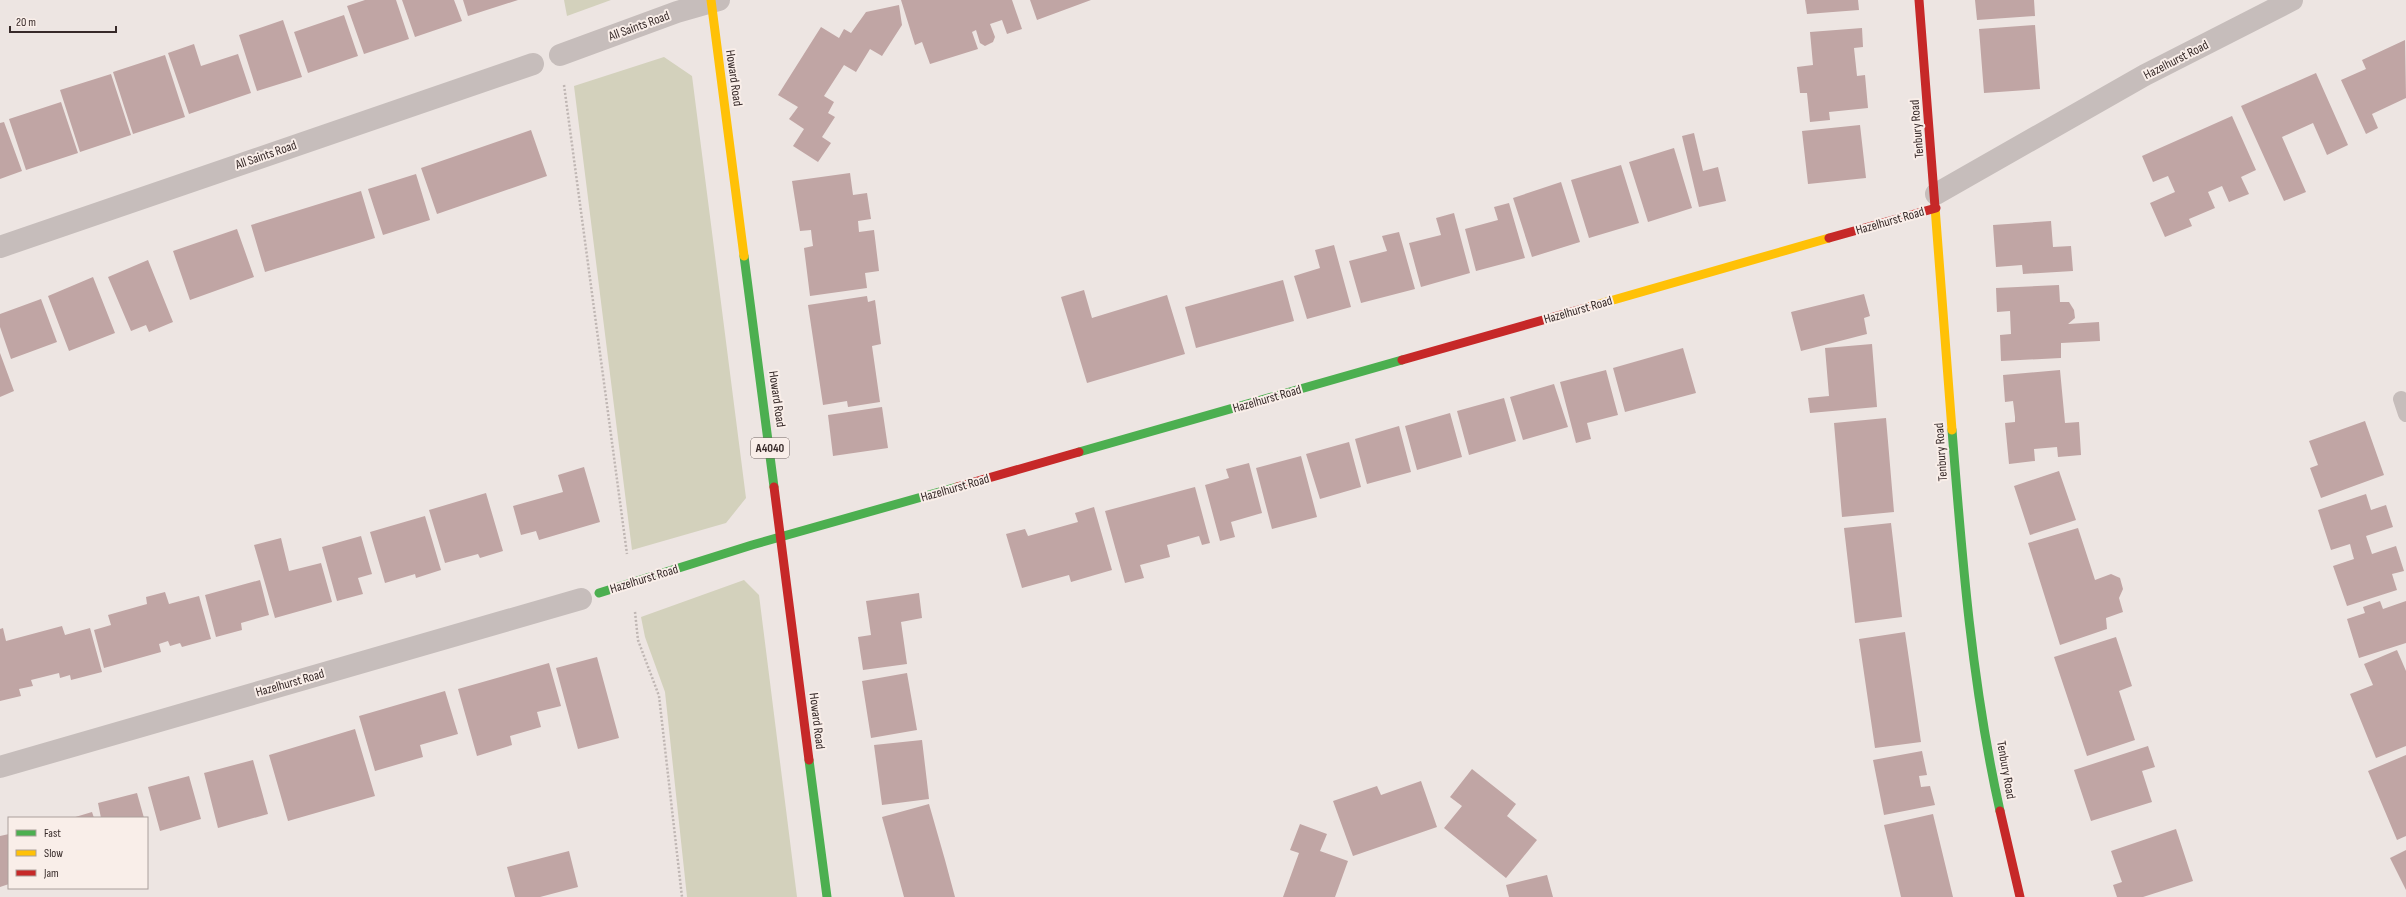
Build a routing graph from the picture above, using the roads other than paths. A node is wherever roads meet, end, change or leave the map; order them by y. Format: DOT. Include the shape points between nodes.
graph roads {
  1 [pos="1919,0"];
  2 [pos="2292,0"];
  3 [pos="714,1"];
  4 [pos="560,55"];
  5 [pos="533,64"];
  6 [pos="1936,201"];
  7 [pos="0,247"];
  8 [pos="2401,399"];
  9 [pos="2406,414"];
  10 [pos="782,538"];
  11 [pos="590,596"];
  12 [pos="0,767"];
  13 [pos="827,897"];
  14 [pos="2020,897"];
  1 -- 6 [label="street, Tenbury Road"];
  2 -- 6 [label="street, Hazelhurst Road" via="2145,75"];
  3 -- 4 [label="street, All Saints Road"];
  3 -- 10 [label="street, Howard Road / A4040"];
  5 -- 7 [label="street, All Saints Road"];
  6 -- 10 [label="street, Hazelhurst Road"];
  6 -- 14 [label="street, Tenbury Road" via="1965,593 1992,775"];
  8 -- 9 [label="lane"];
  10 -- 11 [label="street, Hazelhurst Road"];
  10 -- 13 [label="street, Howard Road / A4040"];
  11 -- 12 [label="street, Hazelhurst Road"];
}
